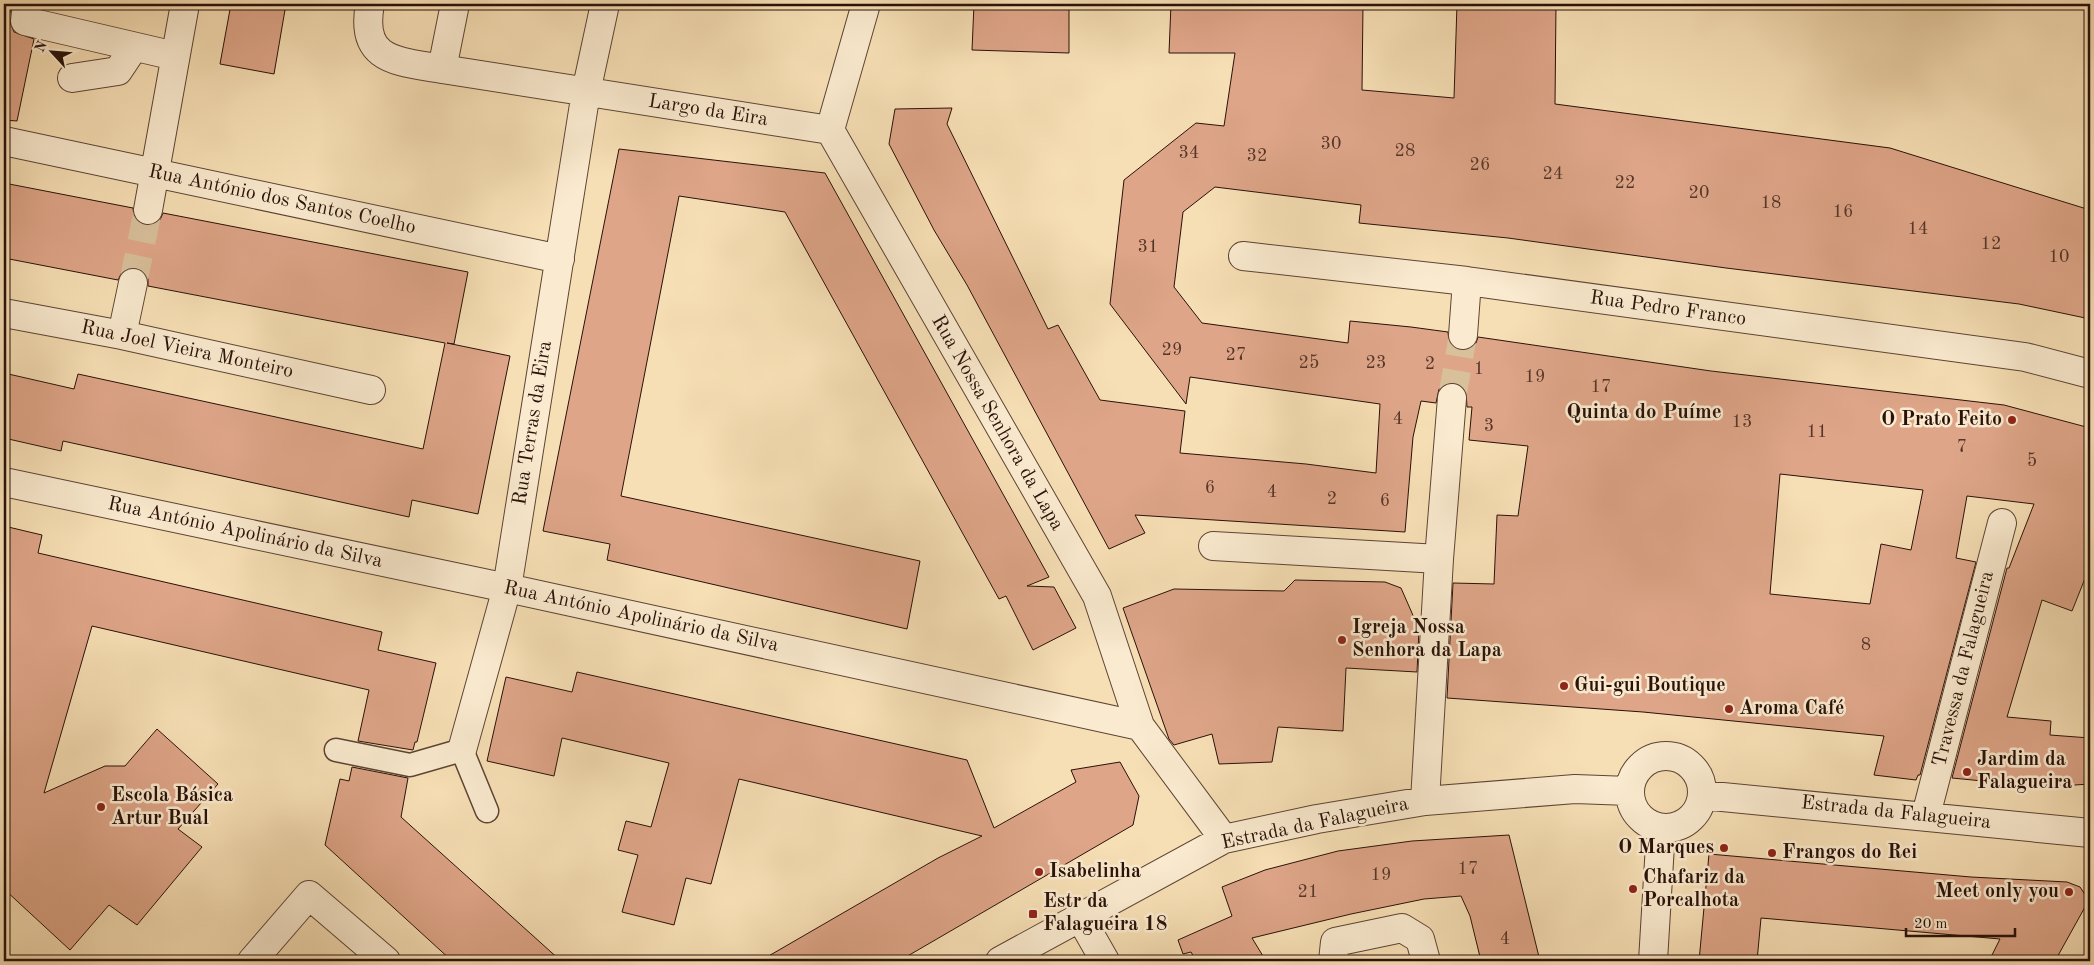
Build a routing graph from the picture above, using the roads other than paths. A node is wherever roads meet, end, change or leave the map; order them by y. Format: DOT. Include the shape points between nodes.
graph roads {
  1 [pos="27,4"];
  2 [pos="185,4"];
  3 [pos="370,4"];
  4 [pos="455,4"];
  5 [pos="605,4"];
  6 [pos="866,4"];
  7 [pos="136,48"];
  8 [pos="175,56"];
  9 [pos="442,69"];
  10 [pos="72,78"];
  11 [pos="586,92"];
  12 [pos="830,130"];
  13 [pos="4,141"];
  14 [pos="154,173"];
  15 [pos="148,210"];
  16 [pos="1243,256"];
  17 [pos="560,259"];
  18 [pos="1467,281"];
  19 [pos="133,283"];
  20 [pos="4,313"];
  21 [pos="122,335"];
  22 [pos="1463,335"];
  23 [pos="2090,374"];
  24 [pos="371,390"];
  25 [pos="1452,398"];
  26 [pos="4,482"];
  27 [pos="2002,523"];
  28 [pos="1213,546"];
  29 [pos="1439,559"];
  30 [pos="507,588"];
  31 [pos="1140,726"];
  32 [pos="336,750"];
  33 [pos="462,750"];
  34 [pos="1629,791"];
  35 [pos="1702,795"];
  36 [pos="1425,801"];
  37 [pos="487,811"];
  38 [pos="1926,815"];
  39 [pos="1662,828"];
  40 [pos="2090,833"];
  41 [pos="1224,839"];
  42 [pos="1080,918"];
  43 [pos="252,961"];
  44 [pos="386,961"];
  45 [pos="1000,961"];
  46 [pos="1105,961"];
  47 [pos="1334,961"];
  48 [pos="1426,961"];
  49 [pos="1653,961"];
  1 -- 7 [label="street" via="24,21"];
  2 -- 8 [label="street"];
  3 -- 9 [label="street, Largo da Eira" via="369,35 378,52 393,61"];
  4 -- 9 [label="street"];
  5 -- 11 [label="street, Rua Terras da Eira"];
  6 -- 12 [label="street"];
  7 -- 8 [label="street"];
  7 -- 10 [label="street" via="118,71"];
  8 -- 14 [label="street"];
  9 -- 11 [label="street, Largo da Eira"];
  11 -- 12 [label="street, Largo da Eira"];
  11 -- 17 [label="street, Rua Terras da Eira"];
  12 -- 31 [label="street, Rua Nossa Senhora da Lapa" via="1097,596"];
  13 -- 14 [label="street, Rua António dos Santos Coelho"];
  14 -- 15 [label="street"];
  14 -- 17 [label="street, Rua António dos Santos Coelho"];
  16 -- 18 [label="street, Rua Pedro Franco"];
  17 -- 30 [label="street, Rua Terras da Eira"];
  18 -- 22 [label="street"];
  18 -- 23 [label="street, Rua Pedro Franco" via="2025,357"];
  19 -- 21 [label="street"];
  20 -- 21 [label="street, Rua Joel Vieira Monteiro"];
  21 -- 24 [label="street, Rua Joel Vieira Monteiro"];
  25 -- 29 [label="street"];
  26 -- 30 [label="street, Rua António Apolinário da Silva"];
  27 -- 38 [label="street, Travessa da Falagueira"];
  28 -- 29 [label="street"];
  29 -- 36 [label="street"];
  30 -- 31 [label="street, Rua António Apolinário da Silva"];
  30 -- 33 [label="street, Rua Terras da Eira"];
  31 -- 41 [label="street"];
  32 -- 33 [label="lane" via="410,765"];
  33 -- 37 [label="lane"];
  34 -- 35 [label="street" via="1641,765 1668,756 1693,768"];
  34 -- 36 [label="street, Estrada da Falagueira" via="1575,789"];
  34 -- 39 [label="street" via="1638,816"];
  35 -- 38 [label="street, Estrada da Falagueira"];
  35 -- 39 [label="street" via="1698,809 1688,820 1676,827"];
  36 -- 41 [label="street, Estrada da Falagueira"];
  38 -- 40 [label="street, Estrada da Falagueira"];
  39 -- 49 [label="street"];
  41 -- 42 [label="street, Estrada da Falagueira"];
  42 -- 45 [label="street, Estrada da Falagueira"];
  42 -- 46 [label="street"];
  43 -- 44 [label="street" via="308,895"];
  47 -- 48 [label="street" via="1335,942 1402,928 1420,940"];
}
